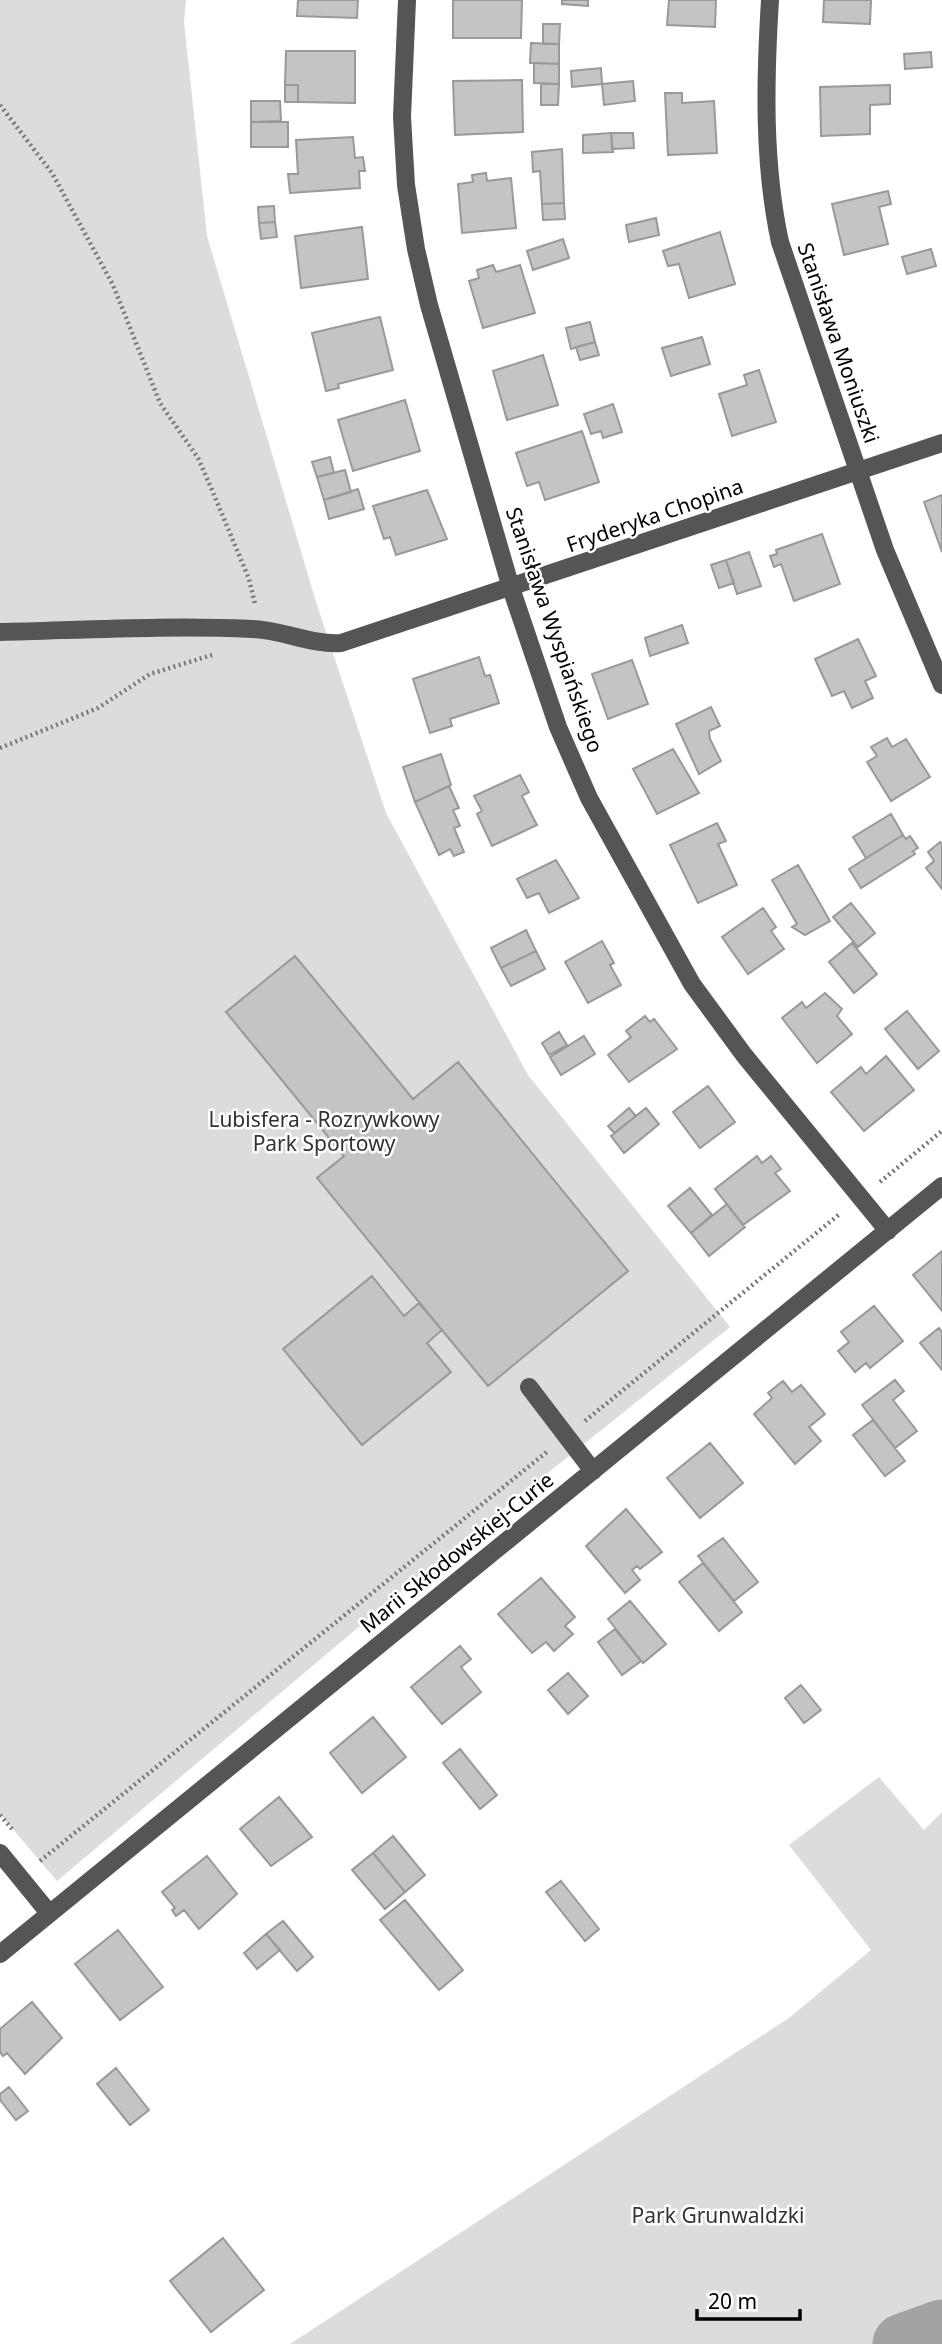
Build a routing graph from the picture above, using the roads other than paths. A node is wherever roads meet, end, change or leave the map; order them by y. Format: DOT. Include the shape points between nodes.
graph roads {
  1 [pos="407,0"];
  2 [pos="771,0"];
  3 [pos="942,443"];
  4 [pos="857,471"];
  5 [pos="511,588"];
  6 [pos="0,632"];
  7 [pos="942,685"];
  8 [pos="942,1186"];
  9 [pos="888,1231"];
  10 [pos="529,1387"];
  11 [pos="593,1471"];
  12 [pos="0,1853"];
  13 [pos="49,1913"];
  14 [pos="0,1954"];
  1 -- 5 [label="street, Stanisława Wyspiańskiego" via="402,117 416,249"];
  2 -- 4 [label="street, Stanisława Moniuszki" via="767,48 769,193 780,242"];
  3 -- 4 [label="street, Fryderyka Chopina"];
  4 -- 5 [label="street, Fryderyka Chopina"];
  4 -- 7 [label="street, Stanisława Moniuszki"];
  5 -- 6 [label="street, Fryderyka Chopina" via="341,643 256,629"];
  5 -- 9 [label="street, Stanisława Wyspiańskiego" via="558,727 589,798 665,939 744,1055"];
  8 -- 9 [label="street, Marii Skłodowskiej-Curie"];
  9 -- 11 [label="street, Marii Skłodowskiej-Curie"];
  10 -- 11 [label="street"];
  11 -- 13 [label="street, Marii Skłodowskiej-Curie"];
  12 -- 13 [label="street"];
  13 -- 14 [label="street, Marii Skłodowskiej-Curie"];
}
